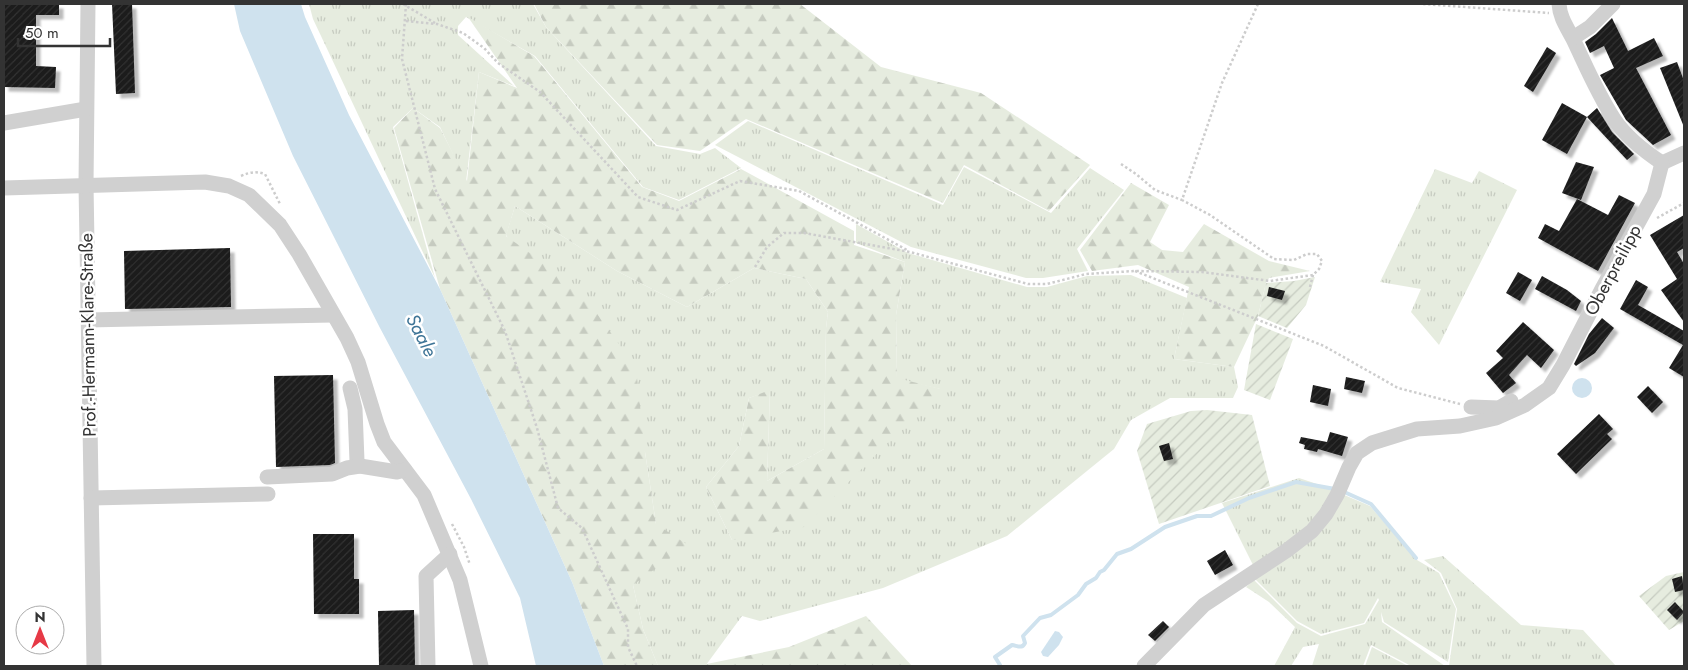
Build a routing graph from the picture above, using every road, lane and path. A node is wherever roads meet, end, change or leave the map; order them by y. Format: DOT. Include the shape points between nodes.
graph roads {
  1 [pos="88,4"];
  2 [pos="1258,4"];
  3 [pos="1423,4"];
  4 [pos="1613,4"];
  5 [pos="405,5"];
  6 [pos="1559,9"];
  7 [pos="406,21"];
  8 [pos="437,24"];
  9 [pos="1573,38"];
  10 [pos="86,109"];
  11 [pos="4,123"];
  12 [pos="1684,153"];
  13 [pos="1662,163"];
  14 [pos="1121,164"];
  15 [pos="238,178"];
  16 [pos="86,184"];
  17 [pos="4,188"];
  18 [pos="1182,200"];
  19 [pos="1684,203"];
  20 [pos="280,204"];
  21 [pos="1663,214"];
  22 [pos="910,252"];
  23 [pos="754,267"];
  24 [pos="1134,271"];
  25 [pos="1313,275"];
  26 [pos="1310,287"];
  27 [pos="333,315"];
  28 [pos="87,320"];
  29 [pos="1557,373"];
  30 [pos="350,388"];
  31 [pos="1471,407"];
  32 [pos="360,466"];
  33 [pos="405,470"];
  34 [pos="267,477"];
  35 [pos="268,494"];
  36 [pos="91,498"];
  37 [pos="450,554"];
  38 [pos="94,666"];
  39 [pos="428,666"];
  40 [pos="480,666"];
  41 [pos="636,666"];
  42 [pos="1144,666"];
  1 -- 10 [label="street, Prof.-Hermann-Klare-Straße"];
  2 -- 18 [label="path" via="1222,83"];
  3 -- 6 [label="path"];
  4 -- 9 [label="street" via="1590,28"];
  5 -- 7 [label="path"];
  5 -- 8 [label="path"];
  6 -- 9 [label="street"];
  7 -- 8 [label="path"];
  7 -- 41 [label="path" via="402,59 435,189 505,331 537,428 558,508 582,528 628,629 628,646"];
  8 -- 22 [label="path" via="463,33 498,63 540,92 638,197 677,210 740,181 799,191"];
  9 -- 13 [label="street" via="1614,120 1638,146"];
  10 -- 11 [label="street"];
  10 -- 16 [label="street, Prof.-Hermann-Klare-Straße"];
  12 -- 13 [label="street"];
  13 -- 29 [label="street, Oberpreilipp" via="1654,194"];
  14 -- 18 [label="path" via="1155,190"];
  15 -- 20 [label="path" via="250,172 265,174"];
  16 -- 17 [label="street"];
  16 -- 27 [label="street" via="205,182 229,186 250,195 280,225"];
  16 -- 28 [label="street, Prof.-Hermann-Klare-Straße"];
  18 -- 25 [label="path" via="1274,259 1294,260 1307,254 1317,254 1322,261"];
  19 -- 21 [label="path"];
  22 -- 23 [label="path" via="804,233 784,233 767,247"];
  22 -- 24 [label="path" via="1028,284 1047,284 1086,274"];
  24 -- 25 [label="path" via="1202,272 1270,281"];
  24 -- 31 [label="path" via="1324,346 1398,388"];
  25 -- 26 [label="path"];
  27 -- 28 [label="street"];
  27 -- 33 [label="street" via="358,362 384,442"];
  28 -- 36 [label="street, Prof.-Hermann-Klare-Straße"];
  29 -- 31 [label="street" via="1499,408"];
  29 -- 42 [label="street, Oberpreilipp" via="1549,388 1525,405 1496,418 1460,426 1417,430 1372,444 1358,453 1326,514 1312,531 1204,605"];
  30 -- 32 [label="street"];
  32 -- 33 [label="street" via="397,472"];
  32 -- 34 [label="street" via="332,474"];
  33 -- 37 [label="street" via="424,495"];
  35 -- 36 [label="street"];
  36 -- 38 [label="street, Prof.-Hermann-Klare-Straße"];
  37 -- 39 [label="street" via="426,576"];
  37 -- 40 [label="street" via="460,580"];
}
